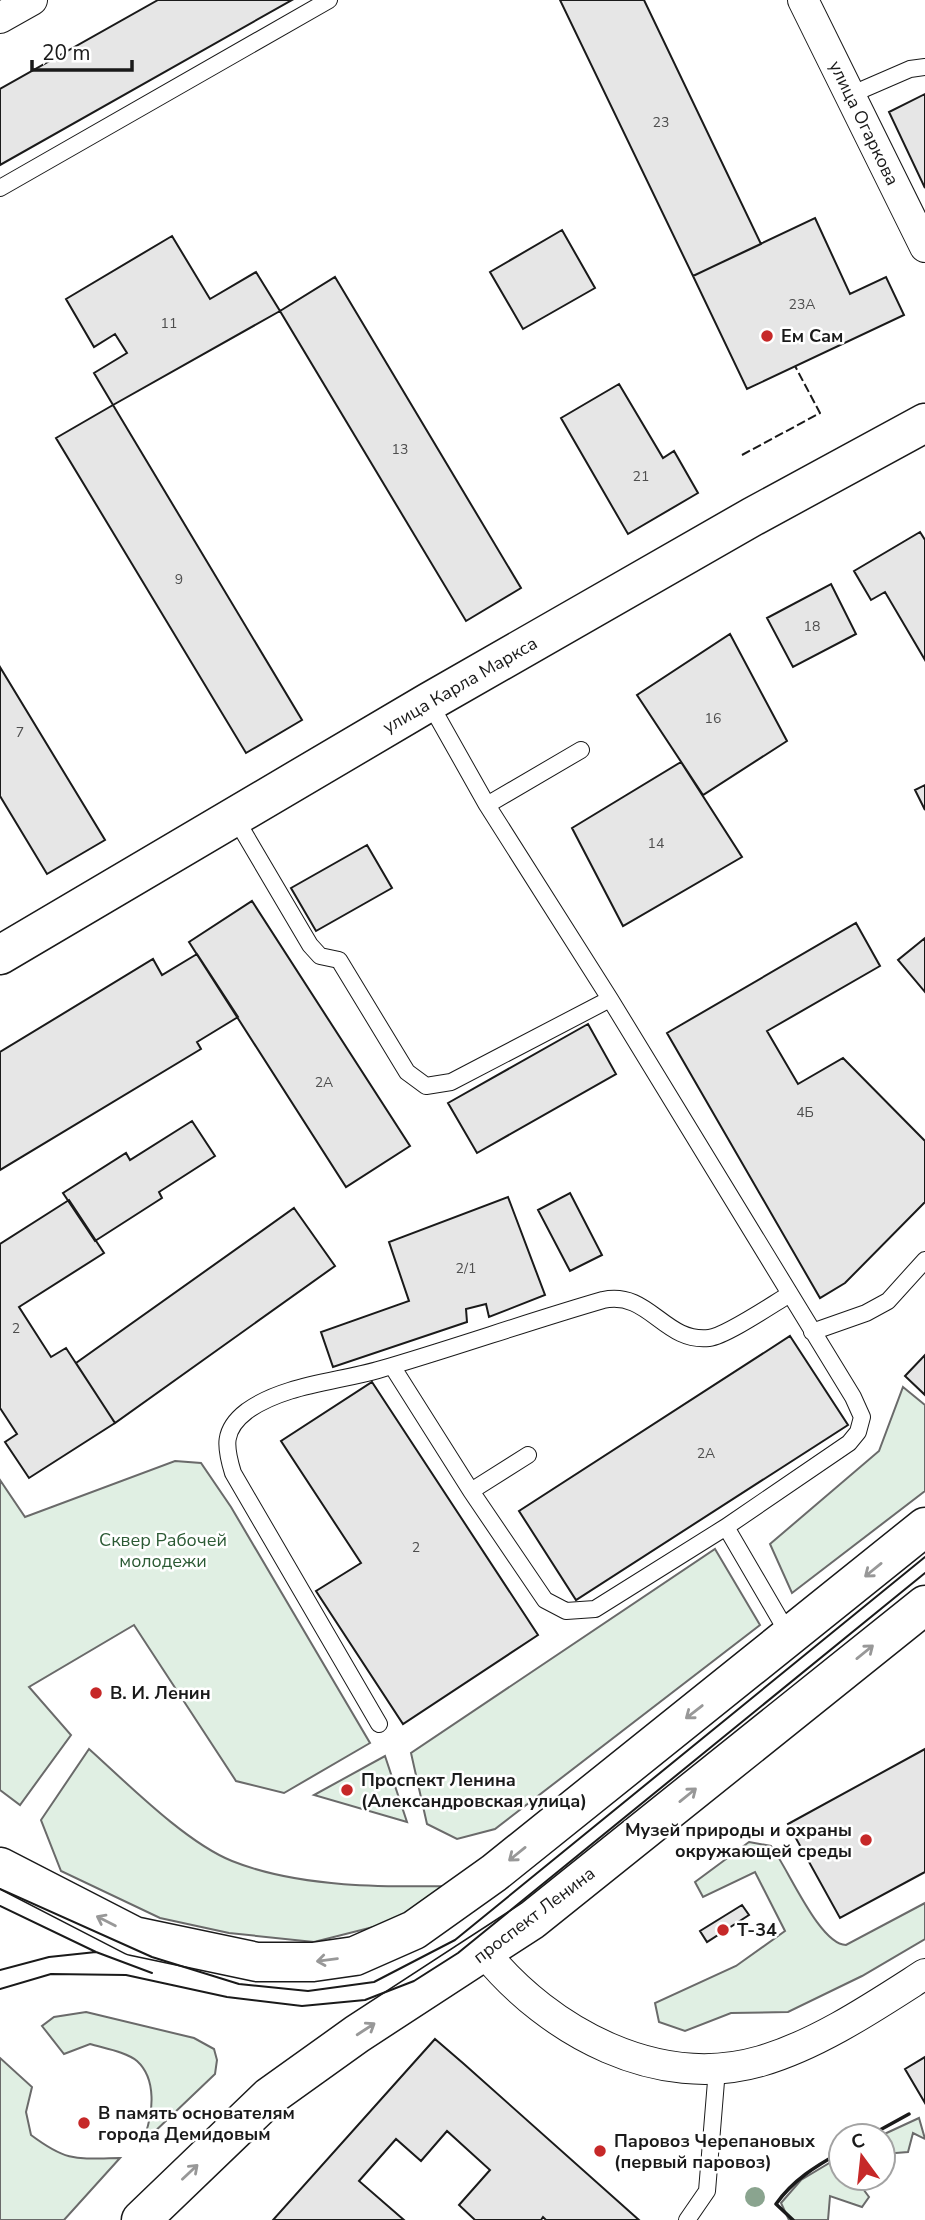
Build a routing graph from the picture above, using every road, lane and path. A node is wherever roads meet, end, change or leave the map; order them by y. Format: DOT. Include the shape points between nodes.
graph roads {
  1 [pos="32,0"];
  2 [pos="329,0"];
  3 [pos="803,0"];
  4 [pos="0,18"];
  5 [pos="925,67"];
  6 [pos="850,95"];
  7 [pos="0,188"];
  8 [pos="925,247"];
  9 [pos="925,422"];
  10 [pos="429,702"];
  11 [pos="581,750"];
  12 [pos="487,805"];
  13 [pos="234,816"];
  14 [pos="0,955"];
  15 [pos="610,999"];
  16 [pos="925,1260"];
  17 [pos="790,1294"];
  18 [pos="812,1332"];
  19 [pos="392,1366"];
  20 [pos="528,1455"];
  21 [pos="471,1491"];
  22 [pos="726,1527"];
  23 [pos="925,1527"];
  24 [pos="925,1605"];
  25 [pos="782,1623"];
  26 [pos="379,1724"];
  27 [pos="0,1867"];
  28 [pos="485,1953"];
  29 [pos="925,1974"];
  30 [pos="717,2068"];
  31 [pos="141,2220"];
  32 [pos="687,2220"];
  1 -- 4 [label="street"];
  2 -- 7 [label="lane"];
  3 -- 6 [label="street, улица Огаркова"];
  5 -- 6 [label="lane"];
  6 -- 8 [label="street, улица Огаркова"];
  9 -- 10 [label="main road, улица Карла Маркса"];
  10 -- 12 [label="lane"];
  10 -- 13 [label="main road, улица Карла Маркса"];
  11 -- 12 [label="lane"];
  12 -- 15 [label="lane"];
  13 -- 14 [label="main road, улица Карла Маркса"];
  13 -- 15 [label="lane" via="310,945 320,956 339,960 407,1072 426,1086 451,1082"];
  15 -- 17 [label="lane"];
  16 -- 18 [label="lane" via="888,1301"];
  17 -- 18 [label="lane"];
  17 -- 19 [label="lane" via="713,1338 681,1335 619,1296"];
  18 -- 22 [label="lane" via="853,1397 862,1417 858,1432 849,1444"];
  19 -- 21 [label="lane"];
  19 -- 26 [label="lane" via="270,1397 245,1413 225,1446 233,1473"];
  20 -- 21 [label="lane"];
  21 -- 22 [label="lane" via="545,1600 566,1611 595,1609"];
  22 -- 25 [label="lane"];
  23 -- 27 [label="main road, one-way" via="494,1873 414,1930 355,1956 257,1962 134,1936"];
  28 -- 24 [label="main road, проспект Ленина, one-way"];
  28 -- 30 [label="street" via="507,1981 583,2036 646,2062"];
  31 -- 28 [label="main road, проспект Ленина, one-way" via="269,2097 357,2034"];
  29 -- 30 [label="street" via="790,2050 760,2062"];
  30 -- 32 [label="lane" via="707,2191"];
}
